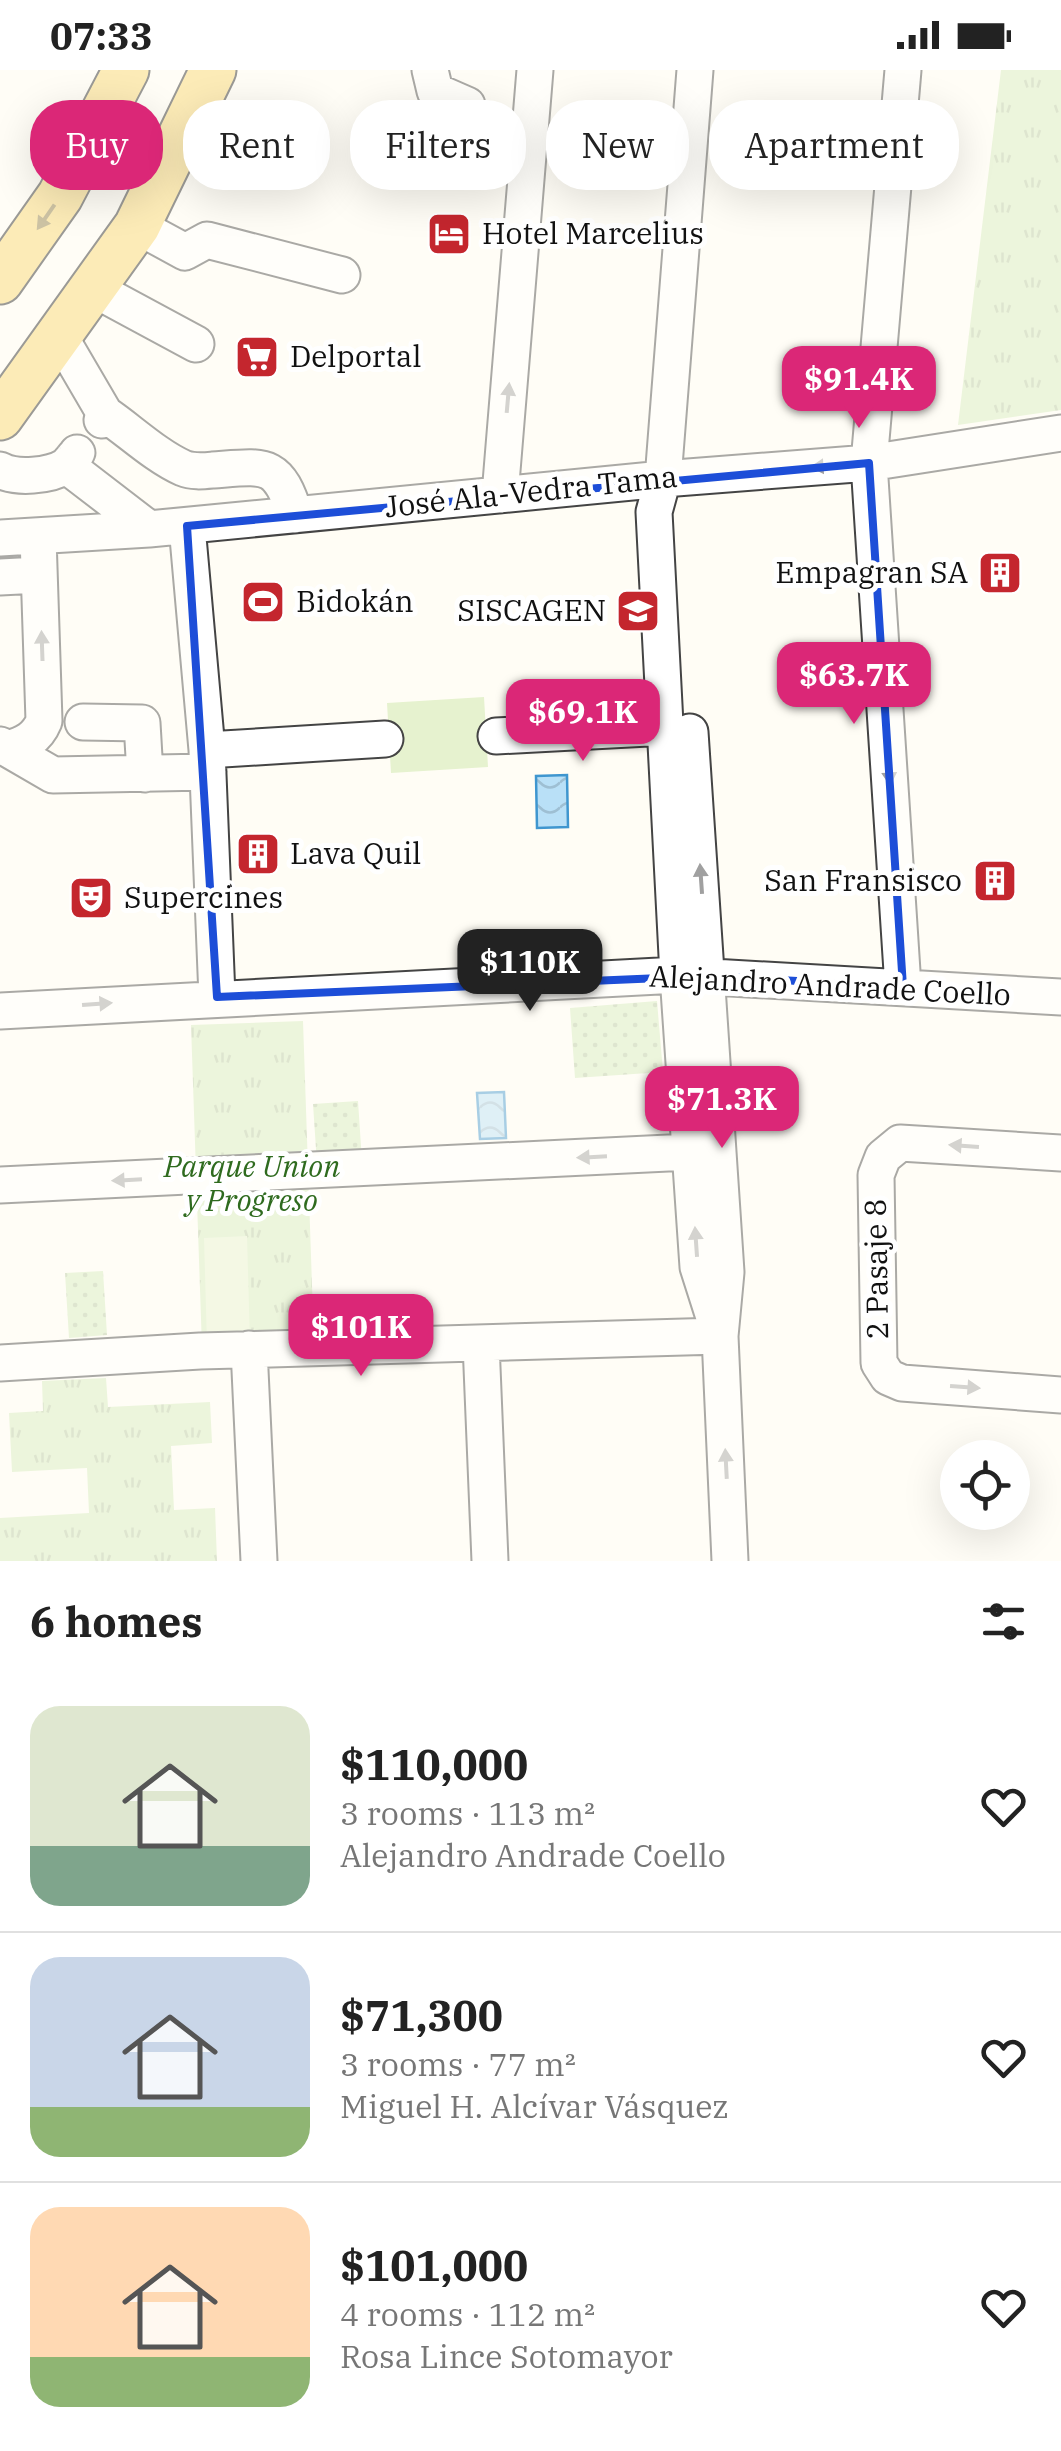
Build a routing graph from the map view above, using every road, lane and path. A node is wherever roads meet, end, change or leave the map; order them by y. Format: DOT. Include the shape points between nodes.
graph roads {
  1 [pos="126,70"];
  2 [pos="213,70"];
  3 [pos="430,70"];
  4 [pos="535,70"];
  5 [pos="694,70"];
  6 [pos="903,70"];
  7 [pos="458,100"];
  8 [pos="136,226"];
  9 [pos="8,271"];
  10 [pos="342,275"];
  11 [pos="94,289"];
  12 [pos="0,314"];
  13 [pos="60,337"];
  14 [pos="196,344"];
  15 [pos="0,417"];
  16 [pos="1061,432"];
  17 [pos="869,463"];
  18 [pos="0,470"];
  19 [pos="662,479"];
  20 [pos="500,495"];
  21 [pos="295,515"];
  22 [pos="187,526"];
  23 [pos="148,530"];
  24 [pos="38,537"];
  25 [pos="0,538"];
  26 [pos="39,574"];
  27 [pos="0,577"];
  28 [pos="44,721"];
  29 [pos="84,722"];
  30 [pos="667,727"];
  31 [pos="496,736"];
  32 [pos="385,738"];
  33 [pos="4,747"];
  34 [pos="208,761"];
  35 [pos="145,774"];
  36 [pos="54,775"];
  37 [pos="693,975"];
  38 [pos="903,986"];
  39 [pos="217,997"];
  40 [pos="1061,997"];
  41 [pos="0,1010"];
  42 [pos="689,1152"];
  43 [pos="1061,1153"];
  44 [pos="0,1185"];
  45 [pos="720,1336"];
  46 [pos="481,1343"];
  47 [pos="249,1349"];
  48 [pos="0,1363"];
  49 [pos="1061,1394"];
  50 [pos="259,1561"];
  51 [pos="490,1561"];
  52 [pos="730,1561"];
  1 -- 9 [label="main road, one-way" via="60,196"];
  2 -- 8 [label="main road"];
  3 -- 7 [label="street" via="435,90"];
  20 -- 4 [label="street, one-way"];
  5 -- 19 [label="street"];
  6 -- 17 [label="street"];
  8 -- 10 [label="street" via="184,252 207,240"];
  8 -- 11 [label="main road"];
  9 -- 12 [label="main road"];
  11 -- 13 [label="main road"];
  11 -- 14 [label="street"];
  13 -- 15 [label="main road"];
  13 -- 21 [label="street" via="104,417 181,467 262,468 276,475"];
  16 -- 17 [label="street, José Ala-Vedra Tama"];
  17 -- 19 [label="street, José Ala-Vedra Tama, one-way"];
  17 -- 38 [label="street, one-way"];
  18 -- 23 [label="street" via="36,474 72,460"];
  19 -- 20 [label="street, José Ala-Vedra Tama"];
  19 -- 30 [label="street" via="654,512"];
  37 -- 19 [label="street, one-way" via="674,507"];
  20 -- 21 [label="street, José Ala-Vedra Tama"];
  21 -- 22 [label="street, José Ala-Vedra Tama"];
  22 -- 23 [label="street, José Ala-Vedra Tama"];
  22 -- 34 [label="street"];
  23 -- 24 [label="street, José Ala-Vedra Tama"];
  24 -- 25 [label="street, José Ala-Vedra Tama"];
  24 -- 26 [label="street"];
  26 -- 27 [label="street"];
  28 -- 26 [label="street, one-way"];
  28 -- 33 [label="street" via="22,745"];
  28 -- 36 [label="street"];
  29 -- 35 [label="street" via="142,723"];
  30 -- 31 [label="street"];
  30 -- 37 [label="street"];
  32 -- 34 [label="street"];
  33 -- 36 [label="street"];
  34 -- 35 [label="street"];
  34 -- 39 [label="street"];
  35 -- 36 [label="street"];
  37 -- 38 [label="street, Alejandro Andrade Coello"];
  37 -- 39 [label="street, Alejandro Andrade Coello"];
  37 -- 42 [label="street"];
  37 -- 45 [label="street" via="726,1272"];
  38 -- 40 [label="street, Alejandro Andrade Coello"];
  41 -- 39 [label="street, Alejandro Andrade Coello, one-way"];
  42 -- 44 [label="street, one-way"];
  45 -- 42 [label="street, one-way" via="698,1267"];
  43 -- 49 [label="street, 2 Pasaje 8, one-way" via="900,1143 883,1156 876,1175 878,1363 888,1377"];
  45 -- 46 [label="street"];
  52 -- 45 [label="street, one-way"];
  46 -- 47 [label="street"];
  46 -- 51 [label="street"];
  47 -- 48 [label="street"];
  47 -- 50 [label="street"];
}
